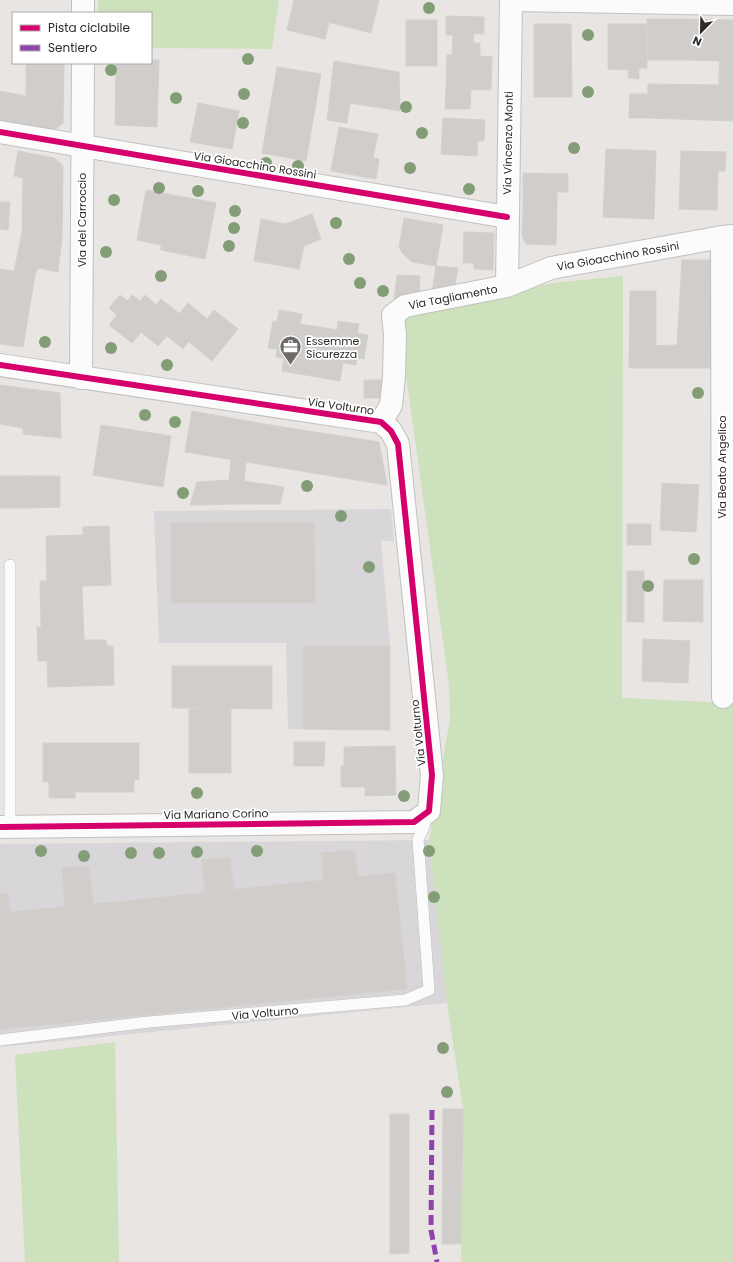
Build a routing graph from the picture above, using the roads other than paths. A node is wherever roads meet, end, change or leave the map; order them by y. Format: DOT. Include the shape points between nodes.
graph roads {
  1 [pos="83,0"];
  2 [pos="511,0"];
  3 [pos="514,0"];
  4 [pos="733,4"];
  5 [pos="83,12"];
  6 [pos="83,64"];
  7 [pos="0,132"];
  8 [pos="82,147"];
  9 [pos="507,217"];
  10 [pos="727,237"];
  11 [pos="507,286"];
  12 [pos="0,365"];
  13 [pos="81,378"];
  14 [pos="381,422"];
  15 [pos="10,565"];
  16 [pos="723,697"];
  17 [pos="429,810"];
  18 [pos="5,827"];
  19 [pos="0,1040"];
  1 -- 5 [label="street"];
  2 -- 9 [label="street, Via Vincenzo Monti"];
  3 -- 4 [label="street"];
  6 -- 8 [label="street, Via del Carroccio"];
  7 -- 8 [label="street, Via Gioacchino Rossini"];
  8 -- 9 [label="street, Via Gioacchino Rossini"];
  8 -- 13 [label="street, Via del Carroccio"];
  9 -- 11 [label="street, Via Vincenzo Monti"];
  10 -- 11 [label="street, Via Gioacchino Rossini" via="551,268"];
  10 -- 16 [label="street, Via Beato Angelico"];
  11 -- 14 [label="street, Via Tagliamento" via="405,306 393,315 395,335 391,404"];
  12 -- 13 [label="street, Via Volturno"];
  13 -- 14 [label="street, Via Volturno"];
  14 -- 17 [label="street, Via Volturno" via="391,431 398,444 432,775"];
  15 -- 18 [label="lane"];
  17 -- 18 [label="street, Via Mariano Corino" via="414,822"];
  17 -- 19 [label="lane, Via Volturno" via="418,839 429,990 405,1000 149,1022"];
}
